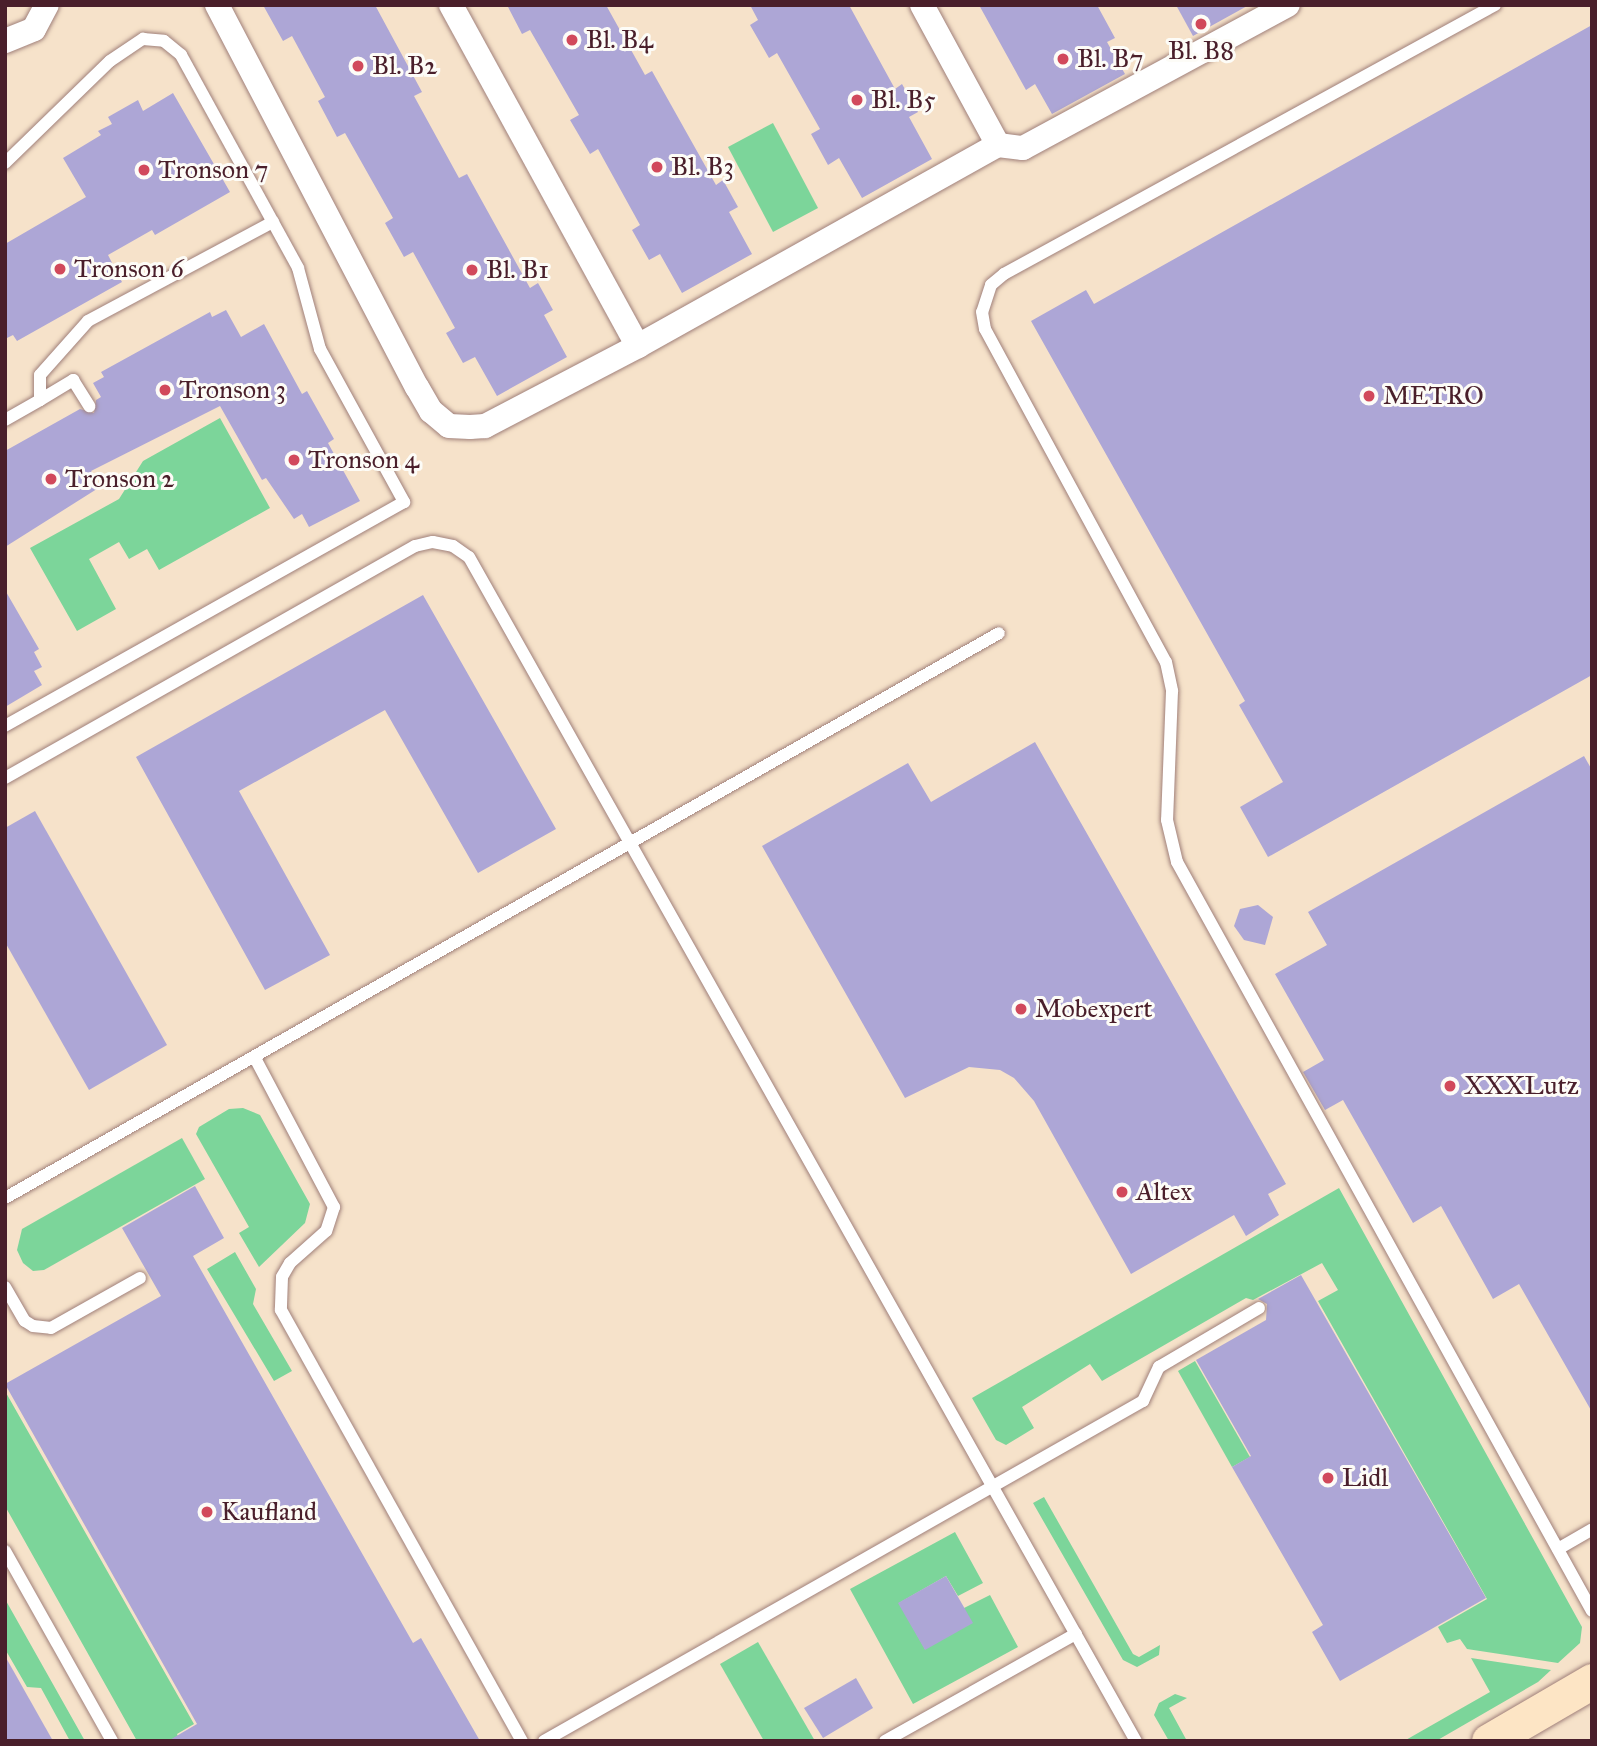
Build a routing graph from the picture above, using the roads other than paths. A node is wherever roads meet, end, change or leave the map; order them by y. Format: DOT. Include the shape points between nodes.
graph roads {
  1 [pos="47,5"];
  2 [pos="217,5"];
  3 [pos="451,5"];
  4 [pos="922,5"];
  5 [pos="1288,5"];
  6 [pos="1495,5"];
  7 [pos="7,42"];
  8 [pos="999,145"];
  9 [pos="5,163"];
  10 [pos="273,222"];
  11 [pos="638,346"];
  12 [pos="40,400"];
  13 [pos="89,406"];
  14 [pos="5,420"];
  15 [pos="999,633"];
  16 [pos="5,726"];
  17 [pos="5,778"];
  18 [pos="632,844"];
  19 [pos="255,1058"];
  20 [pos="5,1198"];
  21 [pos="140,1278"];
  22 [pos="5,1287"];
  23 [pos="1259,1308"];
  24 [pos="994,1488"];
  25 [pos="1592,1529"];
  26 [pos="1558,1549"];
  27 [pos="5,1551"];
  28 [pos="1592,1611"];
  29 [pos="1076,1634"];
  30 [pos="1592,1681"];
  31 [pos="112,1741"];
  32 [pos="522,1741"];
  33 [pos="544,1741"];
  34 [pos="886,1741"];
  35 [pos="1136,1741"];
  36 [pos="1489,1741"];
  1 -- 7 [label="street" via="34,29"];
  2 -- 11 [label="street" via="431,411 449,426 485,426"];
  3 -- 11 [label="street"];
  4 -- 8 [label="street"];
  5 -- 8 [label="street" via="1023,148"];
  6 -- 26 [label="lane" via="1004,274 991,285 982,312 985,329 1166,662 1172,691 1167,821 1177,862"];
  8 -- 11 [label="street"];
  9 -- 10 [label="lane" via="110,61 143,39 164,41 181,55"];
  10 -- 12 [label="lane" via="88,321 40,375"];
  10 -- 16 [label="lane" via="298,268 320,349 404,502"];
  12 -- 13 [label="lane" via="73,380"];
  12 -- 14 [label="lane"];
  15 -- 18 [label="lane"];
  17 -- 18 [label="lane" via="415,546 433,542 453,546 469,557"];
  18 -- 19 [label="lane"];
  18 -- 24 [label="lane"];
  19 -- 20 [label="lane"];
  19 -- 32 [label="lane" via="334,1207 326,1231 290,1263 282,1277 281,1310"];
  21 -- 22 [label="lane" via="51,1328 26,1321"];
  23 -- 24 [label="lane" via="1159,1367 1143,1401"];
  24 -- 29 [label="lane"];
  24 -- 33 [label="lane"];
  25 -- 26 [label="lane"];
  26 -- 28 [label="lane"];
  27 -- 31 [label="lane"];
  29 -- 34 [label="lane"];
  29 -- 35 [label="lane"];
  30 -- 36 [label="street"];
}
